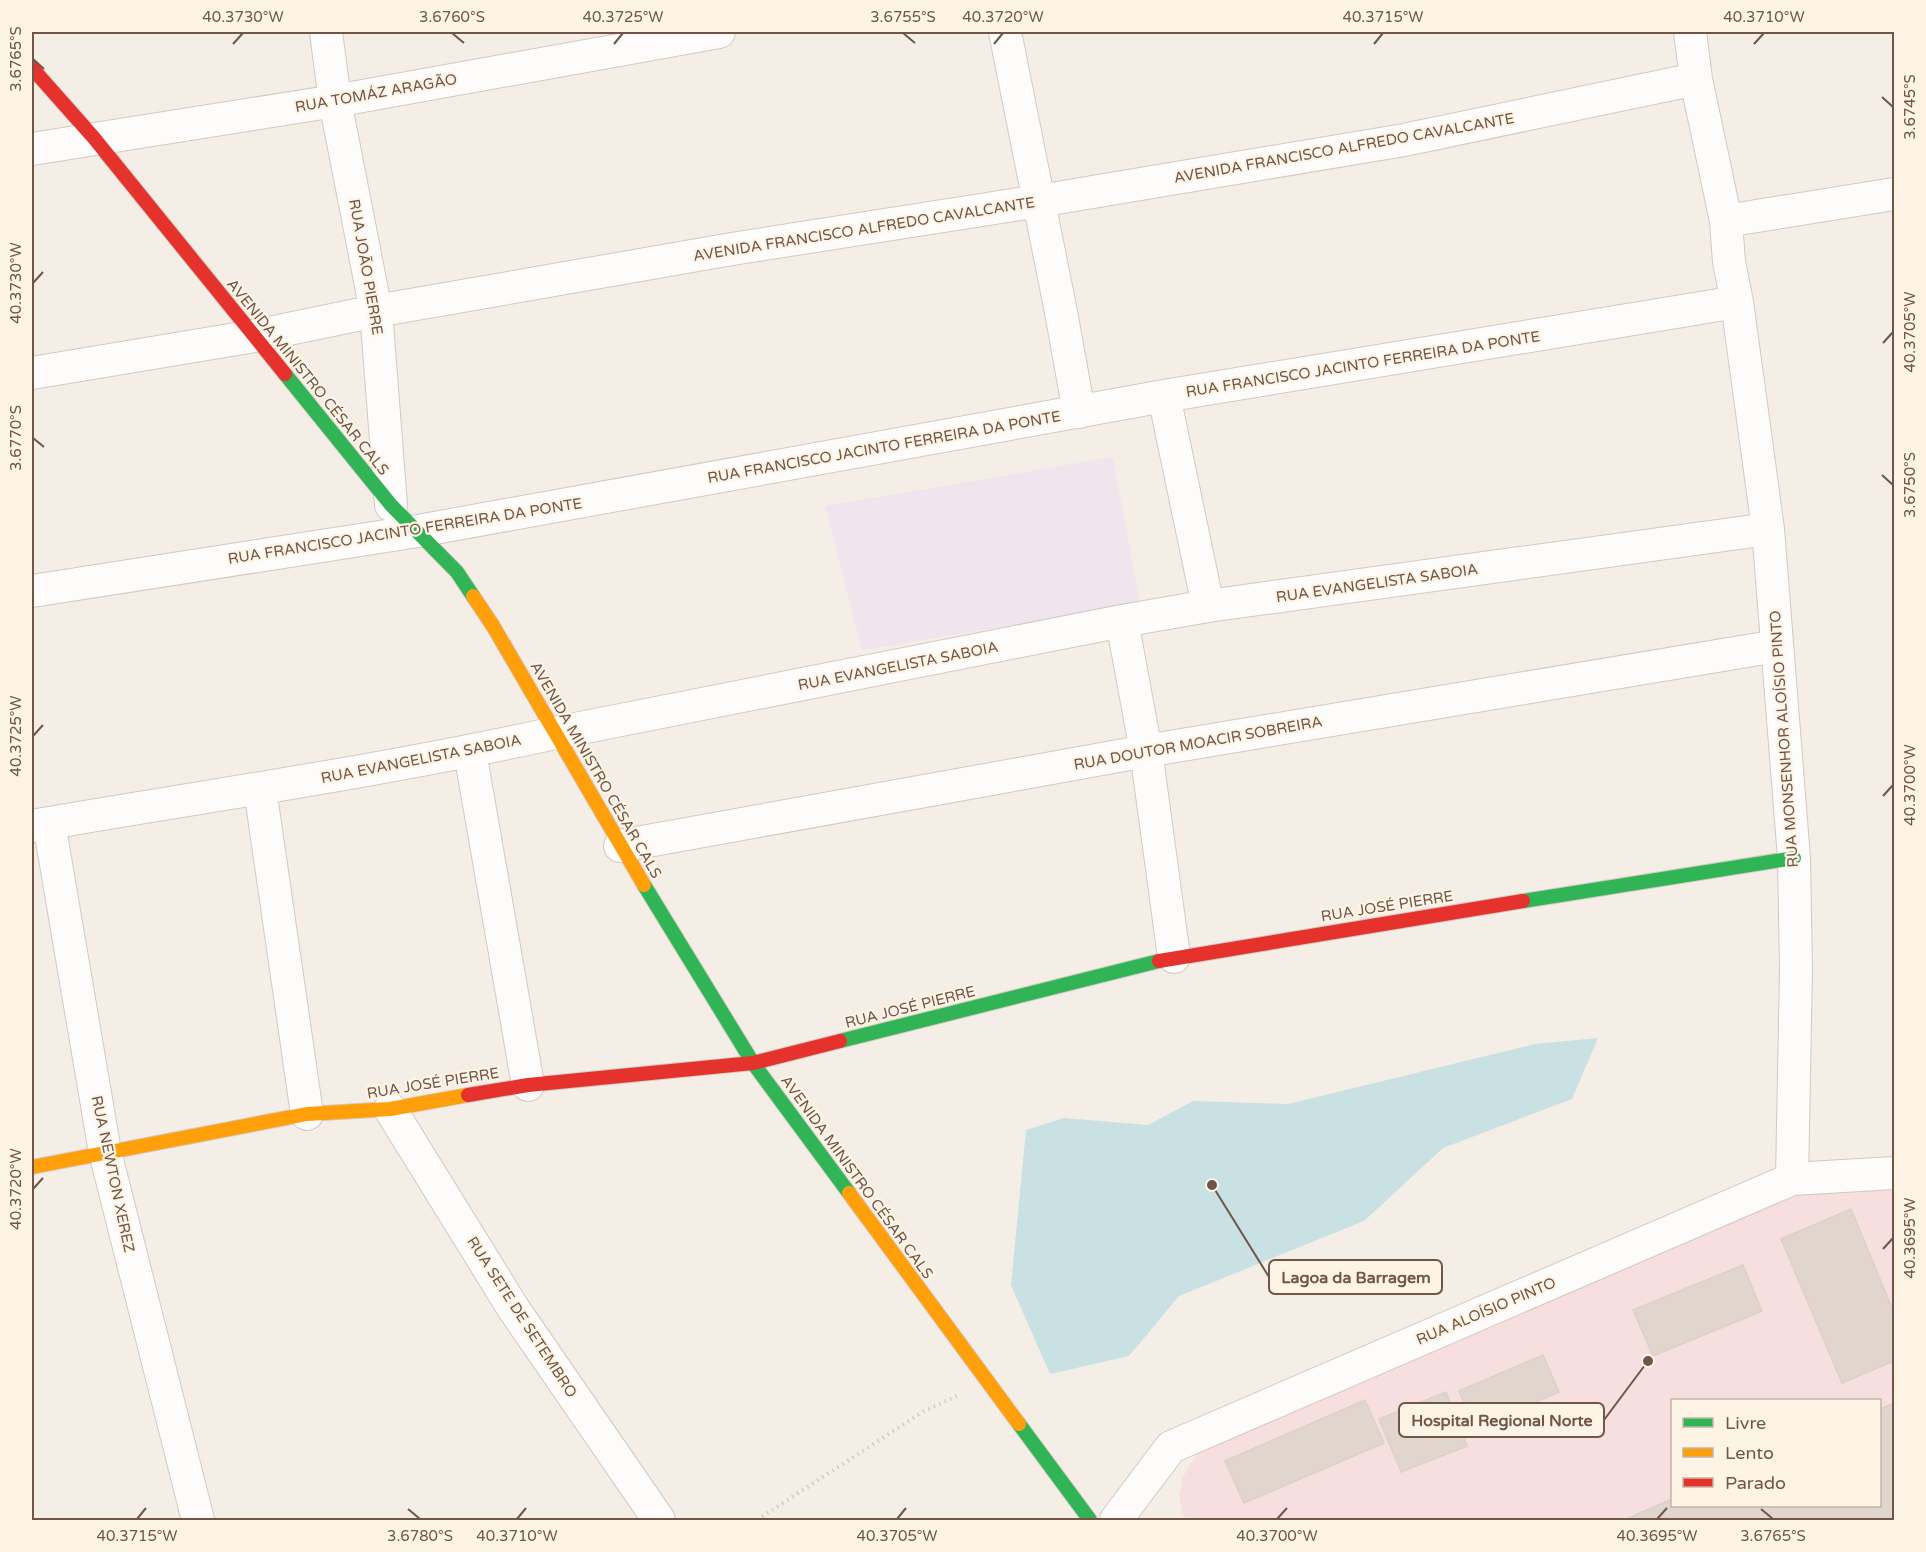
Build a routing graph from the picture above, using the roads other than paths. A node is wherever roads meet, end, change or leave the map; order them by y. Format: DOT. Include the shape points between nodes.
graph roads {
  1 [pos="326,32"];
  2 [pos="719,32"];
  3 [pos="1005,32"];
  4 [pos="1690,32"];
  5 [pos="32,68"];
  6 [pos="1696,80"];
  7 [pos="335,101"];
  8 [pos="94,138"];
  9 [pos="32,149"];
  10 [pos="1894,194"];
  11 [pos="1039,201"];
  12 [pos="1726,221"];
  13 [pos="1737,302"];
  14 [pos="376,311"];
  15 [pos="254,336"];
  16 [pos="32,373"];
  17 [pos="1164,396"];
  18 [pos="1079,412"];
  19 [pos="391,505"];
  20 [pos="1768,529"];
  21 [pos="418,531"];
  22 [pos="32,591"];
  23 [pos="1208,606"];
  24 [pos="1122,621"];
  25 [pos="1777,646"];
  26 [pos="555,733"];
  27 [pos="1146,751"];
  28 [pos="470,752"];
  29 [pos="260,789"];
  30 [pos="40,824"];
  31 [pos="620,846"];
  32 [pos="1794,858"];
  33 [pos="1174,957"];
  34 [pos="753,1063"];
  35 [pos="528,1085"];
  36 [pos="390,1109"];
  37 [pos="307,1114"];
  38 [pos="105,1152"];
  39 [pos="32,1167"];
  40 [pos="1894,1173"];
  41 [pos="1792,1179"];
  42 [pos="655,1519"];
  43 [pos="198,1521"];
  44 [pos="1090,1521"];
  45 [pos="1116,1521"];
  1 -- 7 [label="street, RUA JOÃO PIERRE"];
  2 -- 7 [label="street, RUA TOMÁZ ARAGÃO"];
  3 -- 11 [label="street"];
  4 -- 6 [label="street"];
  5 -- 8 [label="main road, AVENIDA MINISTRO CÉSAR CALS"];
  6 -- 11 [label="street, AVENIDA FRANCISCO ALFREDO CAVALCANTE" via="1404,140"];
  6 -- 12 [label="street"];
  7 -- 8 [label="street, RUA TOMÁZ ARAGÃO"];
  7 -- 14 [label="street, RUA JOÃO PIERRE"];
  8 -- 9 [label="street, RUA TOMÁZ ARAGÃO"];
  8 -- 15 [label="main road, AVENIDA MINISTRO CÉSAR CALS"];
  10 -- 12 [label="street"];
  11 -- 14 [label="street, AVENIDA FRANCISCO ALFREDO CAVALCANTE"];
  11 -- 18 [label="street"];
  12 -- 13 [label="street, RUA MONSENHOR ALOÍSIO PINTO"];
  13 -- 17 [label="street, RUA FRANCISCO JACINTO FERREIRA DA PONTE"];
  13 -- 20 [label="street, RUA MONSENHOR ALOÍSIO PINTO"];
  14 -- 15 [label="street, AVENIDA FRANCISCO ALFREDO CAVALCANTE"];
  14 -- 19 [label="street, RUA JOÃO PIERRE"];
  15 -- 16 [label="street, AVENIDA FRANCISCO ALFREDO CAVALCANTE"];
  15 -- 19 [label="main road, AVENIDA MINISTRO CÉSAR CALS"];
  17 -- 18 [label="street, RUA FRANCISCO JACINTO FERREIRA DA PONTE"];
  17 -- 23 [label="street"];
  18 -- 21 [label="street, RUA FRANCISCO JACINTO FERREIRA DA PONTE"];
  19 -- 21 [label="main road, AVENIDA MINISTRO CÉSAR CALS"];
  20 -- 23 [label="street, RUA EVANGELISTA SABOIA"];
  20 -- 25 [label="street, RUA MONSENHOR ALOÍSIO PINTO"];
  21 -- 22 [label="street, RUA FRANCISCO JACINTO FERREIRA DA PONTE"];
  21 -- 26 [label="main road, AVENIDA MINISTRO CÉSAR CALS" via="457,572"];
  23 -- 24 [label="street, RUA EVANGELISTA SABOIA"];
  24 -- 26 [label="street, RUA EVANGELISTA SABOIA"];
  24 -- 27 [label="street"];
  25 -- 27 [label="street, RUA DOUTOR MOACIR SOBREIRA"];
  25 -- 32 [label="street, RUA MONSENHOR ALOÍSIO PINTO"];
  26 -- 28 [label="street, RUA EVANGELISTA SABOIA"];
  26 -- 31 [label="main road, AVENIDA MINISTRO CÉSAR CALS"];
  27 -- 31 [label="street, RUA DOUTOR MOACIR SOBREIRA"];
  27 -- 33 [label="street"];
  28 -- 29 [label="street, RUA EVANGELISTA SABOIA"];
  28 -- 35 [label="street"];
  29 -- 30 [label="street, RUA EVANGELISTA SABOIA"];
  29 -- 37 [label="street"];
  30 -- 38 [label="street, RUA NEWTON XEREZ"];
  31 -- 34 [label="main road, AVENIDA MINISTRO CÉSAR CALS"];
  32 -- 33 [label="main road, RUA JOSÉ PIERRE"];
  32 -- 41 [label="street, RUA MONSENHOR ALOÍSIO PINTO"];
  33 -- 34 [label="main road, RUA JOSÉ PIERRE"];
  34 -- 35 [label="main road, RUA JOSÉ PIERRE"];
  34 -- 44 [label="main road, AVENIDA MINISTRO CÉSAR CALS"];
  35 -- 36 [label="main road, RUA JOSÉ PIERRE"];
  36 -- 37 [label="main road, RUA JOSÉ PIERRE"];
  36 -- 42 [label="street, RUA SETE DE SETEMBRO" via="513,1308"];
  37 -- 38 [label="main road, RUA JOSÉ PIERRE"];
  38 -- 39 [label="main road, RUA JOSÉ PIERRE"];
  38 -- 43 [label="street, RUA NEWTON XEREZ"];
  40 -- 41 [label="street, RUA ALOÍSIO PINTO"];
  41 -- 45 [label="street, RUA ALOÍSIO PINTO" via="1171,1446"];
}
